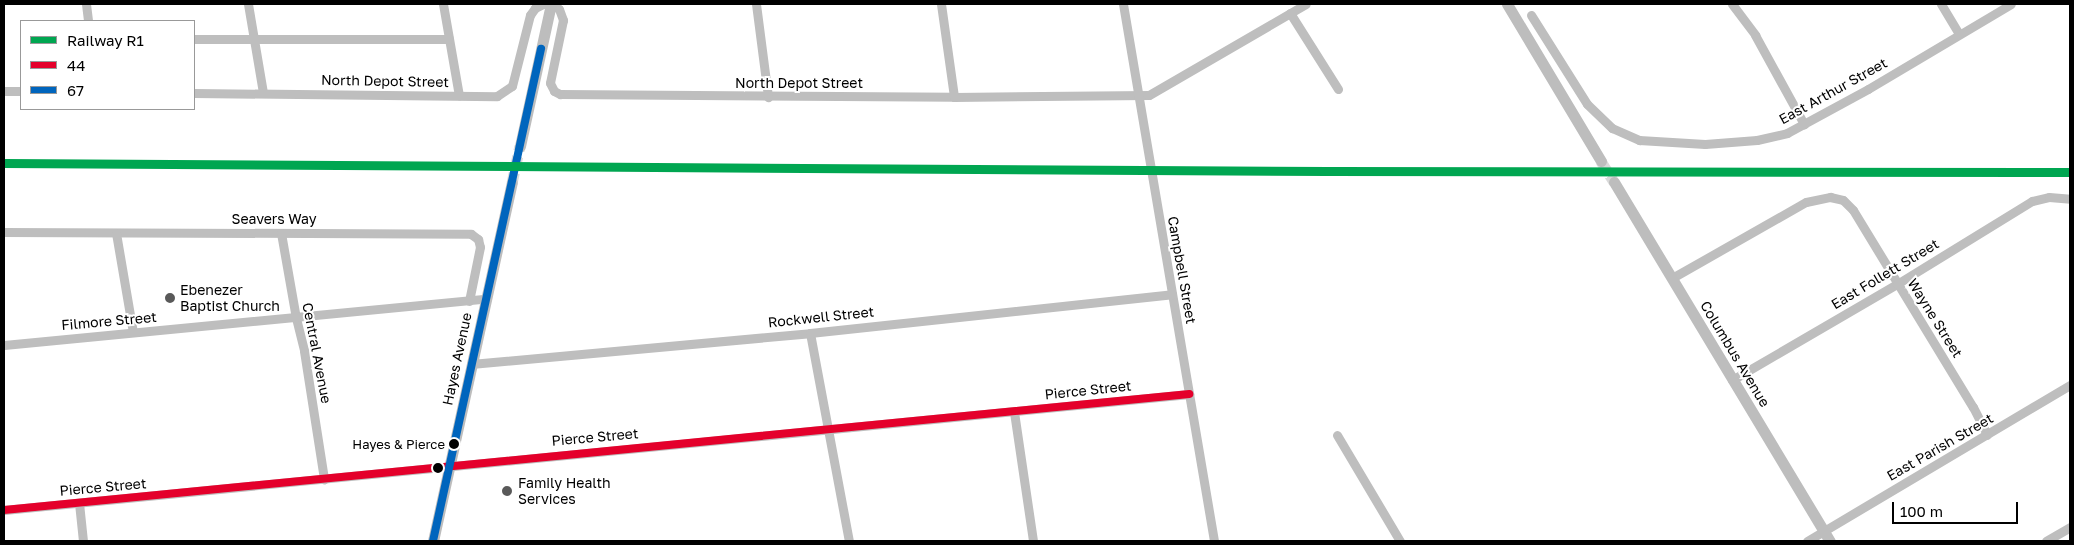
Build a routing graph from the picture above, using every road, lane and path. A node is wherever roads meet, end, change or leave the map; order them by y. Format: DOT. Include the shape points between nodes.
graph roads {
  1 [pos="86,4"];
  2 [pos="248,4"];
  3 [pos="443,4"];
  4 [pos="543,4"];
  5 [pos="551,4"];
  6 [pos="756,4"];
  7 [pos="941,4"];
  8 [pos="1123,4"];
  9 [pos="1306,4"];
  10 [pos="1508,4"];
  11 [pos="1732,4"];
  12 [pos="1941,4"];
  13 [pos="2011,4"];
  14 [pos="1290,13"];
  15 [pos="1531,15"];
  16 [pos="88,20"];
  17 [pos="1959,34"];
  18 [pos="195,39"];
  19 [pos="449,39"];
  20 [pos="254,40"];
  21 [pos="1338,89"];
  22 [pos="4,91"];
  23 [pos="20,91"];
  24 [pos="195,92"];
  25 [pos="263,93"];
  26 [pos="459,96"];
  27 [pos="1139,96"];
  28 [pos="768,97"];
  29 [pos="954,97"];
  30 [pos="1804,124"];
  31 [pos="520,146"];
  32 [pos="1601,161"];
  33 [pos="1614,182"];
  34 [pos="512,183"];
  35 [pos="2070,199"];
  36 [pos="4,232"];
  37 [pos="116,233"];
  38 [pos="282,233"];
  39 [pos="1672,278"];
  40 [pos="1897,284"];
  41 [pos="1172,294"];
  42 [pos="486,299"];
  43 [pos="469,301"];
  44 [pos="296,318"];
  45 [pos="133,332"];
  46 [pos="810,333"];
  47 [pos="4,345"];
  48 [pos="472,364"];
  49 [pos="1732,380"];
  50 [pos="2070,385"];
  51 [pos="1189,394"];
  52 [pos="1014,412"];
  53 [pos="827,430"];
  54 [pos="1337,435"];
  55 [pos="1987,435"];
  56 [pos="449,467"];
  57 [pos="324,479"];
  58 [pos="79,503"];
  59 [pos="4,510"];
  60 [pos="2070,527"];
  61 [pos="1824,531"];
  62 [pos="84,541"];
  63 [pos="433,541"];
  64 [pos="849,541"];
  65 [pos="1033,541"];
  66 [pos="1214,541"];
  67 [pos="1400,541"];
  68 [pos="1807,541"];
  69 [pos="1830,541"];
  70 [pos="2046,541"];
  1 -- 16 [label="street"];
  2 -- 20 [label="street"];
  3 -- 19 [label="street"];
  4 -- 26 [label="street, North Depot Street" via="530,15 510,89 497,96"];
  5 -- 28 [label="street, North Depot Street" via="559,9 563,22 550,80 557,93"];
  5 -- 31 [label="main road"];
  6 -- 28 [label="street"];
  7 -- 29 [label="street"];
  8 -- 27 [label="street, Campbell Street"];
  9 -- 14 [label="street, North Depot Street"];
  10 -- 32 [label="main road"];
  11 -- 30 [label="street" via="1755,35"];
  12 -- 17 [label="street"];
  13 -- 17 [label="street, East Arthur Street"];
  14 -- 21 [label="street"];
  14 -- 27 [label="street, North Depot Street" via="1160,90"];
  15 -- 30 [label="street, East Arthur Street" via="1590,107 1604,122 1624,135 1672,143 1750,141 1778,136"];
  17 -- 30 [label="street, East Arthur Street"];
  18 -- 20 [label="street"];
  19 -- 20 [label="street"];
  19 -- 26 [label="street"];
  20 -- 25 [label="street"];
  22 -- 23 [label="street"];
  24 -- 25 [label="street, North Depot Street"];
  25 -- 26 [label="street, North Depot Street"];
  27 -- 29 [label="street, North Depot Street"];
  27 -- 41 [label="street, Campbell Street"];
  28 -- 29 [label="street, North Depot Street"];
  33 -- 39 [label="main road, Columbus Avenue"];
  34 -- 42 [label="main road, Hayes Avenue"];
  35 -- 40 [label="street, East Follett Street" via="2052,197 2032,202"];
  36 -- 37 [label="street, Seavers Way"];
  37 -- 38 [label="street, Seavers Way"];
  37 -- 45 [label="street"];
  38 -- 43 [label="street, Seavers Way" via="471,234 478,239 480,247"];
  38 -- 44 [label="street, Central Avenue"];
  39 -- 40 [label="street, Wayne Street" via="1802,204 1836,198 1846,201 1853,210"];
  39 -- 49 [label="main road, Columbus Avenue"];
  40 -- 49 [label="street, East Follett Street"];
  40 -- 55 [label="street, Wayne Street"];
  41 -- 46 [label="street, Rockwell Street"];
  41 -- 51 [label="street, Campbell Street"];
  42 -- 43 [label="street, Filmore Street"];
  42 -- 48 [label="main road, Hayes Avenue"];
  43 -- 44 [label="street, Filmore Street"];
  44 -- 45 [label="street, Filmore Street"];
  44 -- 57 [label="street, Central Avenue"];
  45 -- 47 [label="street, Filmore Street"];
  46 -- 48 [label="street, Rockwell Street"];
  46 -- 53 [label="street"];
  48 -- 56 [label="main road, Hayes Avenue"];
  49 -- 61 [label="main road, Columbus Avenue"];
  50 -- 55 [label="street, East Parish Street"];
  51 -- 52 [label="street, Pierce Street"];
  51 -- 66 [label="street, Campbell Street"];
  52 -- 53 [label="street, Pierce Street"];
  52 -- 65 [label="street"];
  53 -- 56 [label="street, Pierce Street"];
  53 -- 64 [label="street"];
  54 -- 67 [label="street"];
  55 -- 61 [label="street, East Parish Street"];
  56 -- 57 [label="street, Pierce Street"];
  56 -- 63 [label="main road, Hayes Avenue"];
  57 -- 58 [label="street, Pierce Street"];
  58 -- 59 [label="street, Pierce Street"];
  58 -- 62 [label="street"];
  60 -- 70 [label="street"];
  61 -- 68 [label="street, East Parish Street"];
  61 -- 69 [label="main road, Columbus Avenue"];
}
